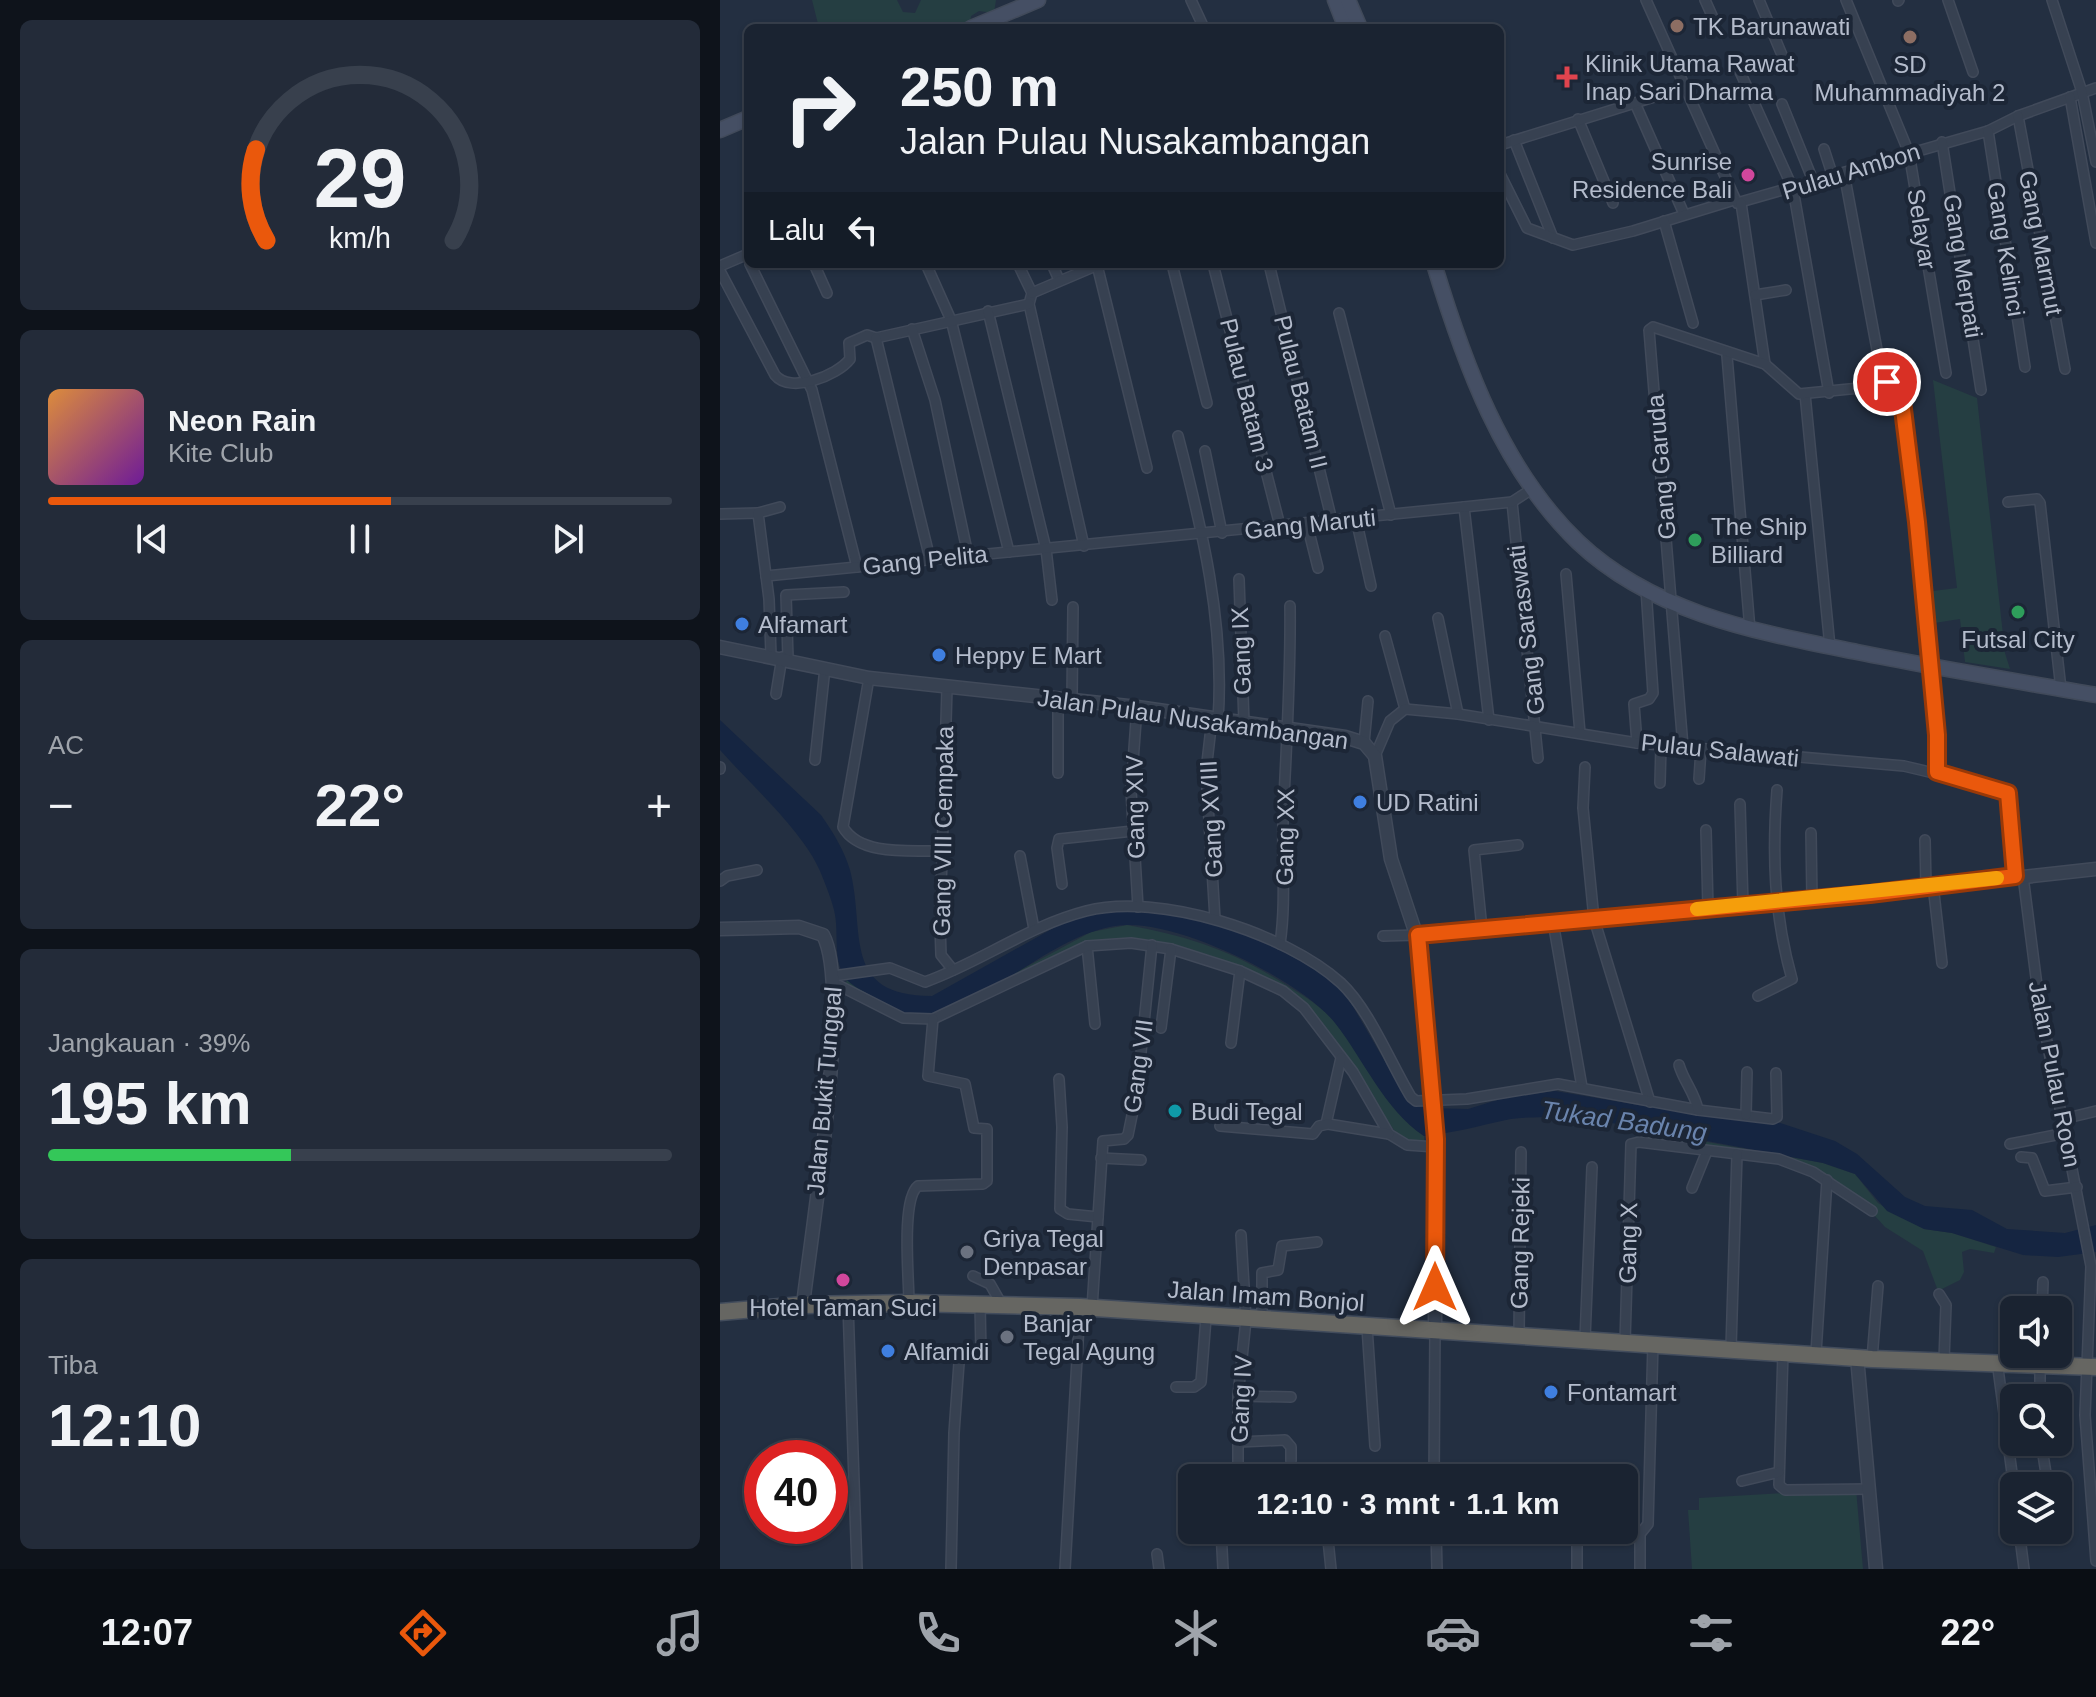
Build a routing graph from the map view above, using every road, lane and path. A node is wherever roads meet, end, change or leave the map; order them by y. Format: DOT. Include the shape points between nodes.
graph roads {
  1 [pos="1038,0"];
  2 [pos="1191,0"];
  3 [pos="1335,0"];
  4 [pos="1348,0"];
  5 [pos="1646,0"];
  6 [pos="1705,0"];
  7 [pos="1759,0"];
  8 [pos="1846,0"];
  9 [pos="1948,0"];
  10 [pos="2052,0"];
  11 [pos="1008,6"];
  12 [pos="1714,20"];
  13 [pos="978,24"];
  14 [pos="1202,24"];
  15 [pos="1344,24"];
  16 [pos="1358,24"];
  17 [pos="1782,55"];
  18 [pos="1737,65"];
  19 [pos="1973,72"];
  20 [pos="1686,87"];
  21 [pos="2096,88"];
  22 [pos="2082,92"];
  23 [pos="2070,97"];
  24 [pos="1635,103"];
  25 [pos="1782,104"];
  26 [pos="2018,116"];
  27 [pos="1578,119"];
  28 [pos="744,120"];
  29 [pos="720,130"];
  30 [pos="1988,131"];
  31 [pos="1514,140"];
  32 [pos="1942,142"];
  33 [pos="1504,144"];
  34 [pos="1824,149"];
  35 [pos="1909,153"];
  36 [pos="2096,162"];
  37 [pos="1839,175"];
  38 [pos="1504,183"];
  39 [pos="1814,183"];
  40 [pos="1793,189"];
  41 [pos="1737,202"];
  42 [pos="1613,203"];
  43 [pos="1684,214"];
  44 [pos="1664,221"];
  45 [pos="1553,238"];
  46 [pos="2096,243"];
  47 [pos="744,259"];
  48 [pos="720,268"];
  49 [pos="753,268"];
  50 [pos="816,268"];
  51 [pos="928,268"];
  52 [pos="1020,268"];
  53 [pos="1054,268"];
  54 [pos="1088,268"];
  55 [pos="1099,268"];
  56 [pos="1173,268"];
  57 [pos="1214,268"];
  58 [pos="1270,268"];
  59 [pos="1435,268"];
  60 [pos="1059,280"];
  61 [pos="1786,290"];
  62 [pos="827,293"];
  63 [pos="1032,293"];
  64 [pos="1755,295"];
  65 [pos="1029,304"];
  66 [pos="988,311"];
  67 [pos="1339,313"];
  68 [pos="951,320"];
  69 [pos="1693,323"];
  70 [pos="912,329"];
  71 [pos="876,338"];
  72 [pos="1727,356"];
  73 [pos="1765,364"];
  74 [pos="2025,367"];
  75 [pos="2065,369"];
  76 [pos="1946,373"];
  77 [pos="808,381"];
  78 [pos="1890,385"];
  79 [pos="1981,390"];
  80 [pos="1829,393"];
  81 [pos="1805,394"];
  82 [pos="1207,403"];
  83 [pos="1178,436"];
  84 [pos="1205,451"];
  85 [pos="1147,468"];
  86 [pos="1532,489"];
  87 [pos="1512,502"];
  88 [pos="2008,502"];
  89 [pos="780,507"];
  90 [pos="1464,507"];
  91 [pos="758,513"];
  92 [pos="720,514"];
  93 [pos="1391,515"];
  94 [pos="1356,519"];
  95 [pos="1332,521"];
  96 [pos="1307,524"];
  97 [pos="1280,526"];
  98 [pos="1222,533"];
  99 [pos="1203,535"];
  100 [pos="1084,546"];
  101 [pos="1046,549"];
  102 [pos="1009,552"];
  103 [pos="968,555"];
  104 [pos="930,559"];
  105 [pos="857,567"];
  106 [pos="1318,568"];
  107 [pos="1566,574"];
  108 [pos="766,576"];
  109 [pos="1239,579"];
  110 [pos="1371,586"];
  111 [pos="1646,589"];
  112 [pos="844,592"];
  113 [pos="1052,600"];
  114 [pos="1672,602"];
  115 [pos="1290,606"];
  116 [pos="1073,607"];
  117 [pos="1438,618"];
  118 [pos="1750,630"];
  119 [pos="1385,636"];
  120 [pos="720,647"];
  121 [pos="1830,647"];
  122 [pos="780,657"];
  123 [pos="1930,666"];
  124 [pos="825,668"];
  125 [pos="869,678"];
  126 [pos="947,688"];
  127 [pos="2061,689"];
  128 [pos="776,694"];
  129 [pos="2096,695"];
  130 [pos="1058,698"];
  131 [pos="1072,699"];
  132 [pos="1368,701"];
  133 [pos="1137,707"];
  134 [pos="1405,709"];
  135 [pos="1458,714"];
  136 [pos="1215,719"];
  137 [pos="1489,720"];
  138 [pos="1244,723"];
  139 [pos="1537,726"];
  140 [pos="1290,729"];
  141 [pos="1580,733"];
  142 [pos="1364,743"];
  143 [pos="1637,743"];
  144 [pos="1661,745"];
  145 [pos="1683,747"];
  146 [pos="1701,749"];
  147 [pos="1375,756"];
  148 [pos="1538,758"];
  149 [pos="815,760"];
  150 [pos="1585,767"];
  151 [pos="1937,772"];
  152 [pos="1058,773"];
  153 [pos="1699,779"];
  154 [pos="1660,783"];
  155 [pos="1777,790"];
  156 [pos="1740,804"];
  157 [pos="1706,830"];
  158 [pos="1133,831"];
  159 [pos="1811,833"];
  160 [pos="1925,840"];
  161 [pos="1518,845"];
  162 [pos="943,851"];
  163 [pos="1020,856"];
  164 [pos="2096,869"];
  165 [pos="757,870"];
  166 [pos="2019,876"];
  167 [pos="720,881"];
  168 [pos="1062,884"];
  169 [pos="1930,886"];
  170 [pos="1812,899"];
  171 [pos="1774,902"];
  172 [pos="1743,905"];
  173 [pos="1138,907"];
  174 [pos="1708,908"];
  175 [pos="1215,919"];
  176 [pos="1594,919"];
  177 [pos="1553,922"];
  178 [pos="720,929"];
  179 [pos="1034,929"];
  180 [pos="1482,929"];
  181 [pos="1418,935"];
  182 [pos="1383,936"];
  183 [pos="1280,944"];
  184 [pos="1152,945"];
  185 [pos="1087,946"];
  186 [pos="1171,949"];
  187 [pos="1942,963"];
  188 [pos="953,970"];
  189 [pos="1240,971"];
  190 [pos="836,978"];
  191 [pos="1758,996"];
  192 [pos="933,1019"];
  193 [pos="1095,1024"];
  194 [pos="1161,1028"];
  195 [pos="1231,1043"];
  196 [pos="1341,1058"];
  197 [pos="1679,1065"];
  198 [pos="1747,1072"];
  199 [pos="1776,1073"];
  200 [pos="1059,1079"];
  201 [pos="1582,1087"];
  202 [pos="1650,1102"];
  203 [pos="1432,1104"];
  204 [pos="1698,1110"];
  205 [pos="2096,1111"];
  206 [pos="1746,1115"];
  207 [pos="2063,1119"];
  208 [pos="1326,1124"];
  209 [pos="1220,1126"];
  210 [pos="2066,1133"];
  211 [pos="1389,1134"];
  212 [pos="1436,1143"];
  213 [pos="2010,1144"];
  214 [pos="1707,1151"];
  215 [pos="1521,1152"];
  216 [pos="1737,1154"];
  217 [pos="2021,1157"];
  218 [pos="1101,1158"];
  219 [pos="1141,1160"];
  220 [pos="1592,1167"];
  221 [pos="1827,1180"];
  222 [pos="2077,1187"];
  223 [pos="1692,1188"];
  224 [pos="1872,1211"];
  225 [pos="1098,1217"];
  226 [pos="1241,1235"];
  227 [pos="1317,1242"];
  228 [pos="2093,1268"];
  229 [pos="973,1276"];
  230 [pos="2043,1282"];
  231 [pos="1878,1286"];
  232 [pos="1939,1294"];
  233 [pos="2042,1296"];
  234 [pos="909,1303"];
  235 [pos="980,1304"];
  236 [pos="803,1305"];
  237 [pos="848,1305"];
  238 [pos="1002,1305"];
  239 [pos="1086,1307"];
  240 [pos="720,1312"];
  241 [pos="1206,1318"];
  242 [pos="1254,1320"];
  243 [pos="1367,1327"];
  244 [pos="1435,1328"];
  245 [pos="1519,1334"];
  246 [pos="1585,1339"];
  247 [pos="1625,1342"];
  248 [pos="1653,1343"];
  249 [pos="1731,1348"];
  250 [pos="1783,1352"];
  251 [pos="1816,1353"];
  252 [pos="1865,1358"];
  253 [pos="1944,1360"];
  254 [pos="1997,1361"];
  255 [pos="2000,1361"];
  256 [pos="2072,1364"];
  257 [pos="2092,1367"];
  258 [pos="1176,1387"];
  259 [pos="1238,1396"];
  260 [pos="1291,1397"];
  261 [pos="1239,1442"];
  262 [pos="1375,1446"];
  263 [pos="1291,1461"];
  264 [pos="1238,1464"];
  265 [pos="1434,1464"];
  266 [pos="1779,1472"];
  267 [pos="2012,1472"];
  268 [pos="1742,1481"];
  269 [pos="1869,1489"];
  270 [pos="1222,1544"];
  271 [pos="1328,1544"];
  272 [pos="1436,1544"];
  273 [pos="2021,1544"];
  274 [pos="1577,1545"];
  275 [pos="1157,1554"];
  276 [pos="2096,1561"];
  277 [pos="857,1569"];
  278 [pos="951,1569"];
  279 [pos="1065,1569"];
  280 [pos="1159,1569"];
  281 [pos="1223,1569"];
  282 [pos="1331,1569"];
  283 [pos="1437,1569"];
  284 [pos="1577,1569"];
  285 [pos="1640,1569"];
  286 [pos="1876,1569"];
  287 [pos="2024,1569"];
  1 -- 11 [label="main road"];
  2 -- 14 [label="street"];
  3 -- 15 [label="main road"];
  4 -- 16 [label="main road"];
  5 -- 20 [label="street"];
  6 -- 12 [label="street"];
  7 -- 17 [label="street"];
  8 -- 35 [label="street, Selayar"];
  9 -- 19 [label="street"];
  10 -- 22 [label="street"];
  11 -- 13 [label="main road"];
  18 -- 40 [label="street"];
  20 -- 24 [label="street"];
  20 -- 41 [label="street"];
  21 -- 22 [label="street, Pulau Ambon"];
  22 -- 23 [label="street, Pulau Ambon"];
  22 -- 36 [label="street"];
  23 -- 26 [label="street, Pulau Ambon"];
  23 -- 46 [label="street"];
  24 -- 27 [label="street"];
  24 -- 43 [label="street"];
  25 -- 39 [label="street"];
  26 -- 30 [label="street, Pulau Ambon"];
  26 -- 75 [label="street, Gang Marmut"];
  27 -- 31 [label="street"];
  27 -- 42 [label="street"];
  28 -- 29 [label="main road"];
  30 -- 32 [label="street, Pulau Ambon"];
  30 -- 74 [label="street, Gang Kelinci"];
  31 -- 33 [label="street"];
  31 -- 45 [label="street"];
  32 -- 35 [label="street, Pulau Ambon"];
  32 -- 79 [label="street, Gang Merpati"];
  34 -- 37 [label="street"];
  35 -- 37 [label="street, Pulau Ambon"];
  35 -- 76 [label="street, Selayar"];
  37 -- 39 [label="street, Pulau Ambon"];
  37 -- 78 [label="street" via="1881,371"];
  38 -- 45 [label="street" via="1522,222"];
  39 -- 40 [label="street, Pulau Ambon"];
  40 -- 41 [label="street, Pulau Ambon"];
  40 -- 80 [label="street"];
  41 -- 43 [label="street, Pulau Ambon"];
  41 -- 64 [label="street"];
  43 -- 44 [label="street, Pulau Ambon"];
  44 -- 45 [label="street, Pulau Ambon" via="1573,245"];
  44 -- 69 [label="street"];
  47 -- 48 [label="street"];
  48 -- 77 [label="street" via="775,375 788,383"];
  49 -- 77 [label="street"];
  50 -- 62 [label="street"];
  51 -- 68 [label="street"];
  52 -- 63 [label="street"];
  53 -- 60 [label="street"];
  54 -- 60 [label="street"];
  55 -- 85 [label="street"];
  56 -- 82 [label="street"];
  57 -- 97 [label="street, Pulau Batam 3"];
  58 -- 95 [label="street, Pulau Batam II"];
  59 -- 86 [label="main road" via="1481,395"];
  60 -- 63 [label="street"];
  61 -- 64 [label="street"];
  63 -- 65 [label="street"];
  64 -- 73 [label="street"];
  65 -- 66 [label="street"];
  65 -- 100 [label="street"];
  66 -- 68 [label="street"];
  66 -- 101 [label="street"];
  67 -- 93 [label="street"];
  68 -- 70 [label="street"];
  68 -- 102 [label="street"];
  70 -- 71 [label="street"];
  70 -- 103 [label="street" via="934,397"];
  71 -- 77 [label="street" via="872,334 850,342 848,363"];
  71 -- 104 [label="street"];
  72 -- 118 [label="street"];
  73 -- 81 [label="street"];
  73 -- 114 [label="street, Gang Garuda" via="1653,327 1650,332"];
  77 -- 105 [label="street"];
  78 -- 80 [label="street"];
  78 -- 123 [label="street" via="1901,393"];
  80 -- 81 [label="street"];
  81 -- 121 [label="street"];
  83 -- 99 [label="street, Gang XVIII"];
  84 -- 98 [label="street"];
  86 -- 87 [label="street, Gang Maruti"];
  86 -- 111 [label="main road" via="1580,543"];
  87 -- 90 [label="street, Gang Maruti"];
  87 -- 139 [label="street, Gang Saraswati"];
  88 -- 127 [label="street" via="2040,503"];
  89 -- 91 [label="street"];
  90 -- 93 [label="street, Gang Maruti"];
  90 -- 137 [label="street"];
  91 -- 92 [label="street"];
  91 -- 108 [label="street"];
  93 -- 94 [label="street, Gang Maruti"];
  94 -- 95 [label="street, Gang Maruti"];
  94 -- 110 [label="street"];
  95 -- 96 [label="street, Gang Maruti"];
  96 -- 97 [label="street, Gang Maruti"];
  96 -- 106 [label="street"];
  97 -- 98 [label="street, Gang Maruti"];
  98 -- 99 [label="street, Gang Maruti"];
  99 -- 100 [label="street, Gang Maruti"];
  99 -- 136 [label="street, Gang XVIII" via="1219,650"];
  100 -- 101 [label="street, Gang Pelita"];
  101 -- 102 [label="street, Gang Pelita"];
  101 -- 113 [label="street"];
  102 -- 103 [label="street, Gang Pelita"];
  103 -- 104 [label="street, Gang Pelita"];
  104 -- 105 [label="street, Gang Pelita"];
  105 -- 108 [label="street, Gang Pelita"];
  107 -- 141 [label="street"];
  108 -- 122 [label="street"];
  109 -- 138 [label="street, Gang IX"];
  111 -- 114 [label="main road"];
  111 -- 143 [label="street" via="1653,693 1634,704"];
  112 -- 122 [label="street" via="786,595"];
  114 -- 118 [label="main road"];
  114 -- 145 [label="street, Gang Garuda"];
  115 -- 140 [label="street, Gang XX"];
  116 -- 131 [label="street"];
  117 -- 135 [label="street"];
  118 -- 121 [label="main road"];
  119 -- 134 [label="street"];
  120 -- 122 [label="street, Jalan Pulau Nusakambangan"];
  121 -- 123 [label="main road"];
  122 -- 124 [label="street, Jalan Pulau Nusakambangan"];
  122 -- 128 [label="street"];
  123 -- 127 [label="main road"];
  123 -- 151 [label="street"];
  124 -- 125 [label="street, Jalan Pulau Nusakambangan"];
  124 -- 149 [label="street"];
  125 -- 126 [label="street, Jalan Pulau Nusakambangan"];
  125 -- 162 [label="street" via="843,824 859,843"];
  126 -- 130 [label="street, Jalan Pulau Nusakambangan"];
  126 -- 162 [label="street, Gang VIII Cempaka"];
  127 -- 129 [label="main road"];
  130 -- 131 [label="street, Jalan Pulau Nusakambangan"];
  130 -- 152 [label="street"];
  131 -- 133 [label="street, Jalan Pulau Nusakambangan"];
  132 -- 142 [label="street"];
  133 -- 136 [label="street, Jalan Pulau Nusakambangan"];
  133 -- 158 [label="street, Gang XIV"];
  134 -- 135 [label="street, Pulau Salawati"];
  134 -- 147 [label="street" via="1390,721"];
  135 -- 137 [label="street, Pulau Salawati"];
  136 -- 138 [label="street, Jalan Pulau Nusakambangan"];
  136 -- 175 [label="street, Gang XVIII" via="1206,771"];
  137 -- 139 [label="street, Pulau Salawati"];
  138 -- 140 [label="street, Jalan Pulau Nusakambangan"];
  139 -- 141 [label="street, Pulau Salawati"];
  139 -- 148 [label="street, Gang Saraswati"];
  140 -- 142 [label="street, Jalan Pulau Nusakambangan"];
  140 -- 183 [label="street, Gang XX"];
  141 -- 143 [label="street, Pulau Salawati"];
  142 -- 147 [label="street, Jalan Pulau Nusakambangan"];
  143 -- 144 [label="street, Pulau Salawati"];
  144 -- 145 [label="street, Pulau Salawati"];
  144 -- 154 [label="street"];
  145 -- 146 [label="street, Pulau Salawati"];
  146 -- 151 [label="street, Pulau Salawati"];
  146 -- 153 [label="street"];
  147 -- 181 [label="street, Jalan Pulau Nusakambangan" via="1391,859"];
  150 -- 176 [label="street" via="1583,808"];
  151 -- 166 [label="street, Pulau Salawati" via="2008,793"];
  155 -- 171 [label="street"];
  156 -- 172 [label="street"];
  157 -- 174 [label="street"];
  158 -- 168 [label="street" via="1059,839"];
  158 -- 173 [label="street, Gang XIV"];
  159 -- 170 [label="street"];
  160 -- 169 [label="street"];
  161 -- 180 [label="street" via="1475,850"];
  162 -- 188 [label="street, Gang VIII Cempaka" via="940,952"];
  163 -- 179 [label="street"];
  164 -- 166 [label="street"];
  165 -- 167 [label="street"];
  166 -- 169 [label="street"];
  166 -- 207 [label="street, Jalan Pulau Roon"];
  169 -- 170 [label="street"];
  169 -- 187 [label="street"];
  170 -- 171 [label="street"];
  171 -- 172 [label="street"];
  171 -- 191 [label="street" via="1792,979"];
  172 -- 174 [label="street"];
  173 -- 175 [label="street"];
  173 -- 179 [label="street" via="1104,907"];
  174 -- 176 [label="street"];
  175 -- 183 [label="street"];
  176 -- 177 [label="street"];
  176 -- 202 [label="street"];
  177 -- 180 [label="street"];
  177 -- 201 [label="street"];
  178 -- 190 [label="street, Jalan Bukit Tunggal" via="799,927 819,932"];
  179 -- 188 [label="street"];
  180 -- 181 [label="street"];
  181 -- 182 [label="street"];
  181 -- 203 [label="street, Jalan Pulau Nusakambangan"];
  183 -- 203 [label="street" via="1342,984 1411,1097"];
  184 -- 185 [label="street"];
  184 -- 186 [label="street"];
  184 -- 218 [label="street, Gang VII" via="1128,1135 1104,1139"];
  185 -- 192 [label="street"];
  185 -- 193 [label="street"];
  186 -- 189 [label="street"];
  186 -- 194 [label="street"];
  188 -- 190 [label="street" via="920,982 897,970 878,969"];
  189 -- 195 [label="street"];
  189 -- 196 [label="street" via="1283,991 1304,1008"];
  190 -- 192 [label="street" via="903,1018"];
  190 -- 236 [label="street, Jalan Bukit Tunggal"];
  192 -- 234 [label="street" via="928,1076 964,1082 974,1128 987,1129 987,1181 918,1186 912,1191"];
  196 -- 208 [label="street"];
  196 -- 211 [label="street"];
  197 -- 204 [label="street"];
  198 -- 206 [label="street"];
  199 -- 206 [label="street" via="1776,1119"];
  200 -- 225 [label="street" via="1060,1209"];
  201 -- 202 [label="street"];
  201 -- 203 [label="street" via="1536,1085"];
  202 -- 204 [label="street"];
  203 -- 212 [label="street, Jalan Pulau Nusakambangan"];
  204 -- 206 [label="street"];
  205 -- 207 [label="street"];
  207 -- 210 [label="street, Jalan Pulau Roon"];
  208 -- 209 [label="street" via="1313,1134"];
  208 -- 211 [label="street"];
  210 -- 213 [label="street"];
  210 -- 222 [label="street, Jalan Pulau Roon"];
  211 -- 212 [label="street" via="1407,1145"];
  212 -- 244 [label="street, Jalan Pulau Nusakambangan"];
  214 -- 216 [label="street"];
  214 -- 223 [label="street"];
  214 -- 247 [label="street, Gang X" via="1631,1144"];
  215 -- 245 [label="street, Gang Rejeki"];
  216 -- 221 [label="street" via="1779,1159"];
  216 -- 249 [label="street"];
  217 -- 222 [label="street" via="2032,1158 2045,1191"];
  218 -- 219 [label="street"];
  218 -- 225 [label="street"];
  220 -- 246 [label="street"];
  221 -- 224 [label="street"];
  221 -- 251 [label="street"];
  222 -- 228 [label="street, Jalan Pulau Roon"];
  225 -- 239 [label="street"];
  226 -- 242 [label="street"];
  227 -- 242 [label="street" via="1282,1246 1280,1268 1262,1272"];
  228 -- 257 [label="street, Jalan Pulau Roon"];
  229 -- 238 [label="street" via="990,1284"];
  230 -- 233 [label="street"];
  231 -- 252 [label="street"];
  232 -- 253 [label="street" via="1946,1305"];
  234 -- 235 [label="highway, Jalan Imam Bonjol"];
  234 -- 237 [label="highway, Jalan Imam Bonjol"];
  235 -- 238 [label="highway, Jalan Imam Bonjol"];
  235 -- 278 [label="street" via="981,1353 962,1354 959,1363"];
  236 -- 237 [label="highway, Jalan Imam Bonjol"];
  236 -- 240 [label="highway, Jalan Imam Bonjol"];
  237 -- 277 [label="street"];
  238 -- 239 [label="highway, Jalan Imam Bonjol"];
  239 -- 241 [label="highway, Jalan Imam Bonjol"];
  239 -- 279 [label="street"];
  241 -- 242 [label="highway, Jalan Imam Bonjol"];
  241 -- 258 [label="street" via="1201,1382"];
  242 -- 243 [label="highway, Jalan Imam Bonjol"];
  242 -- 259 [label="street, Gang IV"];
  243 -- 244 [label="highway, Jalan Imam Bonjol"];
  243 -- 262 [label="street"];
  244 -- 245 [label="highway, Jalan Imam Bonjol"];
  244 -- 265 [label="street"];
  245 -- 246 [label="highway, Jalan Imam Bonjol"];
  246 -- 247 [label="highway, Jalan Imam Bonjol"];
  247 -- 248 [label="highway, Jalan Imam Bonjol"];
  248 -- 249 [label="highway, Jalan Imam Bonjol"];
  248 -- 285 [label="street" via="1648,1524 1640,1534"];
  249 -- 250 [label="highway, Jalan Imam Bonjol"];
  250 -- 251 [label="highway, Jalan Imam Bonjol"];
  250 -- 266 [label="street"];
  251 -- 252 [label="highway, Jalan Imam Bonjol"];
  252 -- 253 [label="highway, Jalan Imam Bonjol"];
  252 -- 269 [label="street"];
  253 -- 254 [label="highway, Jalan Imam Bonjol"];
  254 -- 255 [label="highway, Jalan Imam Bonjol"];
  254 -- 267 [label="street"];
  256 -- 257 [label="highway, Jalan Imam Bonjol"];
  257 -- 276 [label="street, Jalan Pulau Roon" via="2086,1446"];
  259 -- 260 [label="street"];
  259 -- 261 [label="street, Gang IV"];
  261 -- 263 [label="street" via="1285,1440"];
  261 -- 264 [label="street, Gang IV"];
  266 -- 268 [label="street"];
  266 -- 269 [label="street" via="1779,1485 1785,1490"];
  269 -- 286 [label="street"];
  270 -- 281 [label="street"];
  271 -- 282 [label="street"];
  272 -- 283 [label="street"];
  273 -- 287 [label="street"];
  274 -- 284 [label="street"];
  275 -- 280 [label="street"];
}
